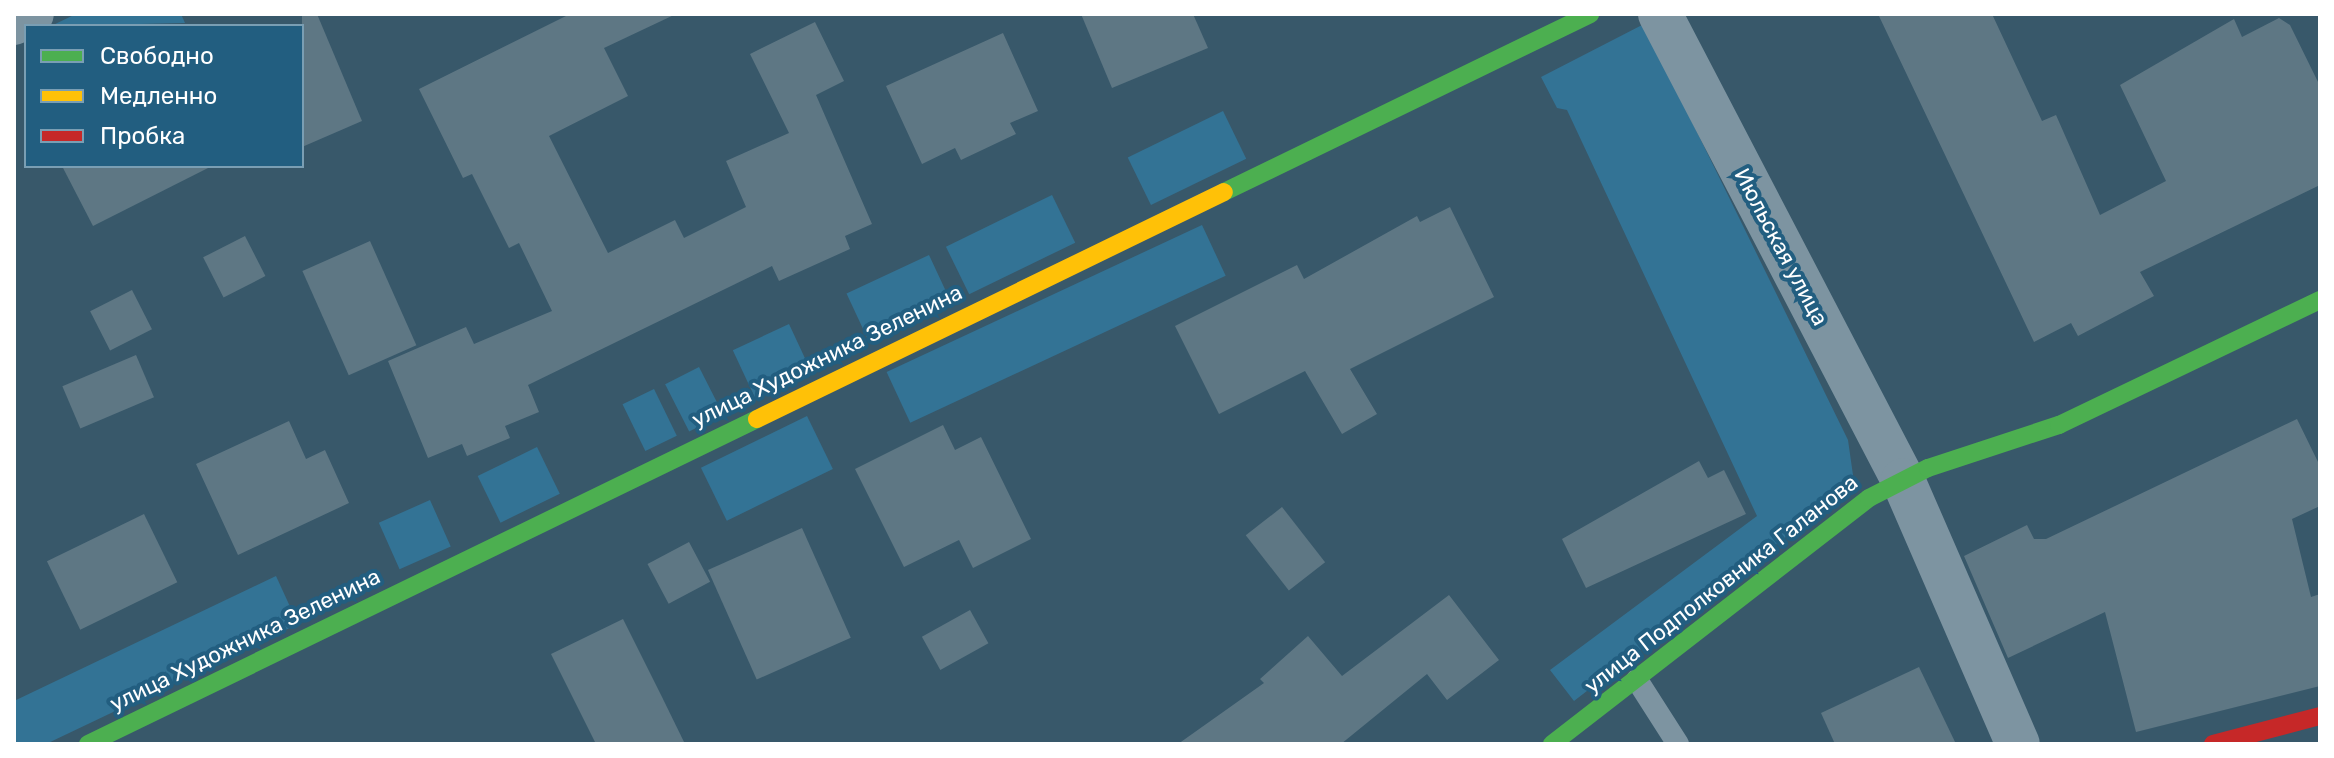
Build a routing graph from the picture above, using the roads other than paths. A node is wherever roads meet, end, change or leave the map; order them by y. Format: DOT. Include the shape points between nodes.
graph roads {
  1 [pos="32,14"];
  2 [pos="1590,14"];
  3 [pos="1660,14"];
  4 [pos="14,23"];
  5 [pos="2320,300"];
  6 [pos="1903,480"];
  7 [pos="1637,680"];
  8 [pos="2320,716"];
  9 [pos="88,744"];
  10 [pos="1552,744"];
  11 [pos="1678,744"];
  12 [pos="2018,744"];
  13 [pos="2213,744"];
  1 -- 4 [label="street"];
  2 -- 9 [label="street, улица Художника Зеленина"];
  3 -- 6 [label="street, Июльская улица"];
  5 -- 6 [label="street, улица Подполковника Галанова" via="2059,425"];
  6 -- 7 [label="street, улица Подполковника Галанова" via="1869,498"];
  6 -- 12 [label="street, Июльская улица"];
  7 -- 10 [label="street, улица Подполковника Галанова"];
  7 -- 11 [label="lane"];
  8 -- 13 [label="street"];
}
